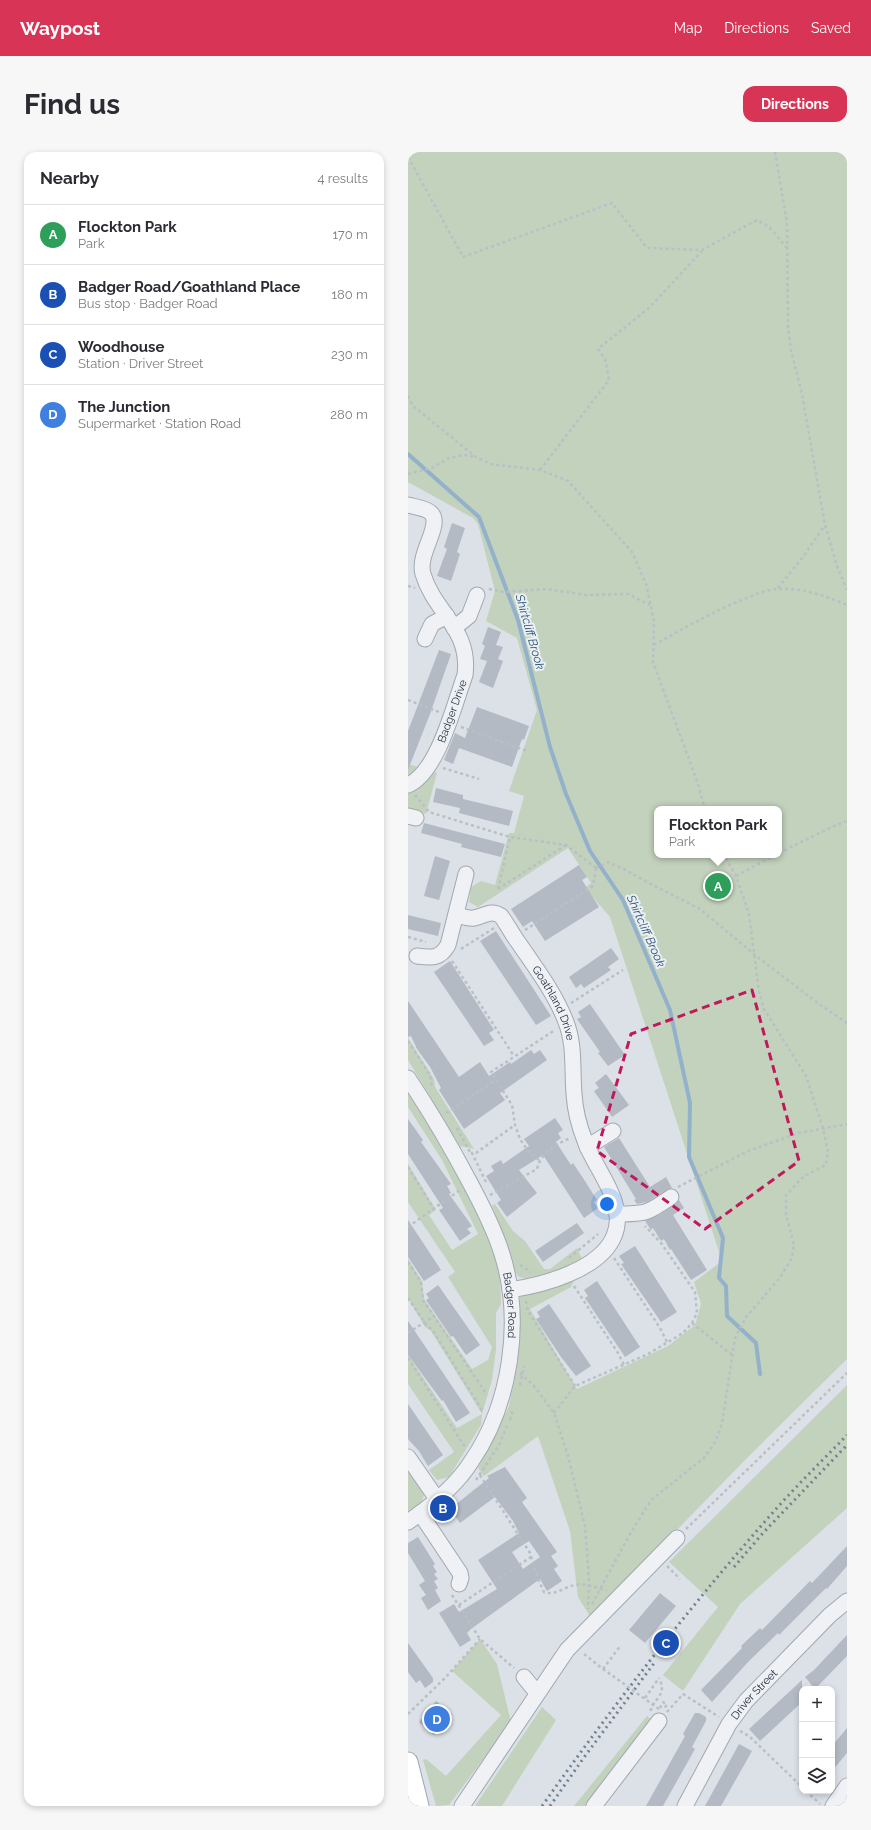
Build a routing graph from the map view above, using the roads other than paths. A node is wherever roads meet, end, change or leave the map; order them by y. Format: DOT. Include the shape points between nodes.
graph roads {
  1 [pos="408,505"];
  2 [pos="477,595"];
  3 [pos="451,622"];
  4 [pos="425,639"];
  5 [pos="410,789"];
  6 [pos="466,874"];
  7 [pos="456,915"];
  8 [pos="417,956"];
  9 [pos="408,1078"];
  10 [pos="613,1131"];
  11 [pos="587,1147"];
  12 [pos="671,1197"];
  13 [pos="617,1214"];
  14 [pos="510,1290"];
  15 [pos="408,1457"];
  16 [pos="437,1499"];
  17 [pos="420,1513"];
  18 [pos="408,1522"];
  19 [pos="677,1538"];
  20 [pos="459,1584"];
  21 [pos="847,1601"];
  22 [pos="524,1677"];
  23 [pos="537,1693"];
  24 [pos="659,1715"];
  25 [pos="409,1771"];
  26 [pos="847,1786"];
  27 [pos="419,1806"];
  28 [pos="462,1806"];
  29 [pos="594,1806"];
  30 [pos="685,1806"];
  31 [pos="833,1806"];
  1 -- 3 [label="street, Badger Drive" via="427,511 434,519 435,525 422,560 422,571 426,584"];
  2 -- 3 [label="street" via="469,616"];
  3 -- 4 [label="street" via="432,624"];
  3 -- 5 [label="street, Badger Drive" via="465,652 465,675 437,751 430,765"];
  6 -- 7 [label="street"];
  7 -- 8 [label="street" via="447,953 436,957"];
  7 -- 11 [label="street, Goathland Drive" via="470,918 489,912 496,913 505,922 552,994 567,1023 573,1055 575,1107"];
  9 -- 14 [label="street, Badger Road" via="434,1120 462,1187 493,1231 502,1253"];
  10 -- 11 [label="street"];
  11 -- 13 [label="street, Goathland Drive" via="608,1185"];
  12 -- 13 [label="street" via="651,1211"];
  13 -- 14 [label="street, Goathland Drive" via="615,1232 607,1247 586,1264 565,1269 545,1284"];
  14 -- 16 [label="street, Badger Road" via="512,1316 508,1366 497,1409 472,1461"];
  15 -- 16 [label="street"];
  16 -- 17 [label="street, Badger Road"];
  17 -- 18 [label="street, Badger Road"];
  17 -- 20 [label="street" via="460,1573"];
  19 -- 23 [label="street" via="567,1650"];
  21 -- 30 [label="street, Driver Street" via="830,1615 736,1713"];
  22 -- 23 [label="street"];
  23 -- 28 [label="street"];
  24 -- 29 [label="street"];
  25 -- 27 [label="main road"];
  26 -- 31 [label="street"];
}
